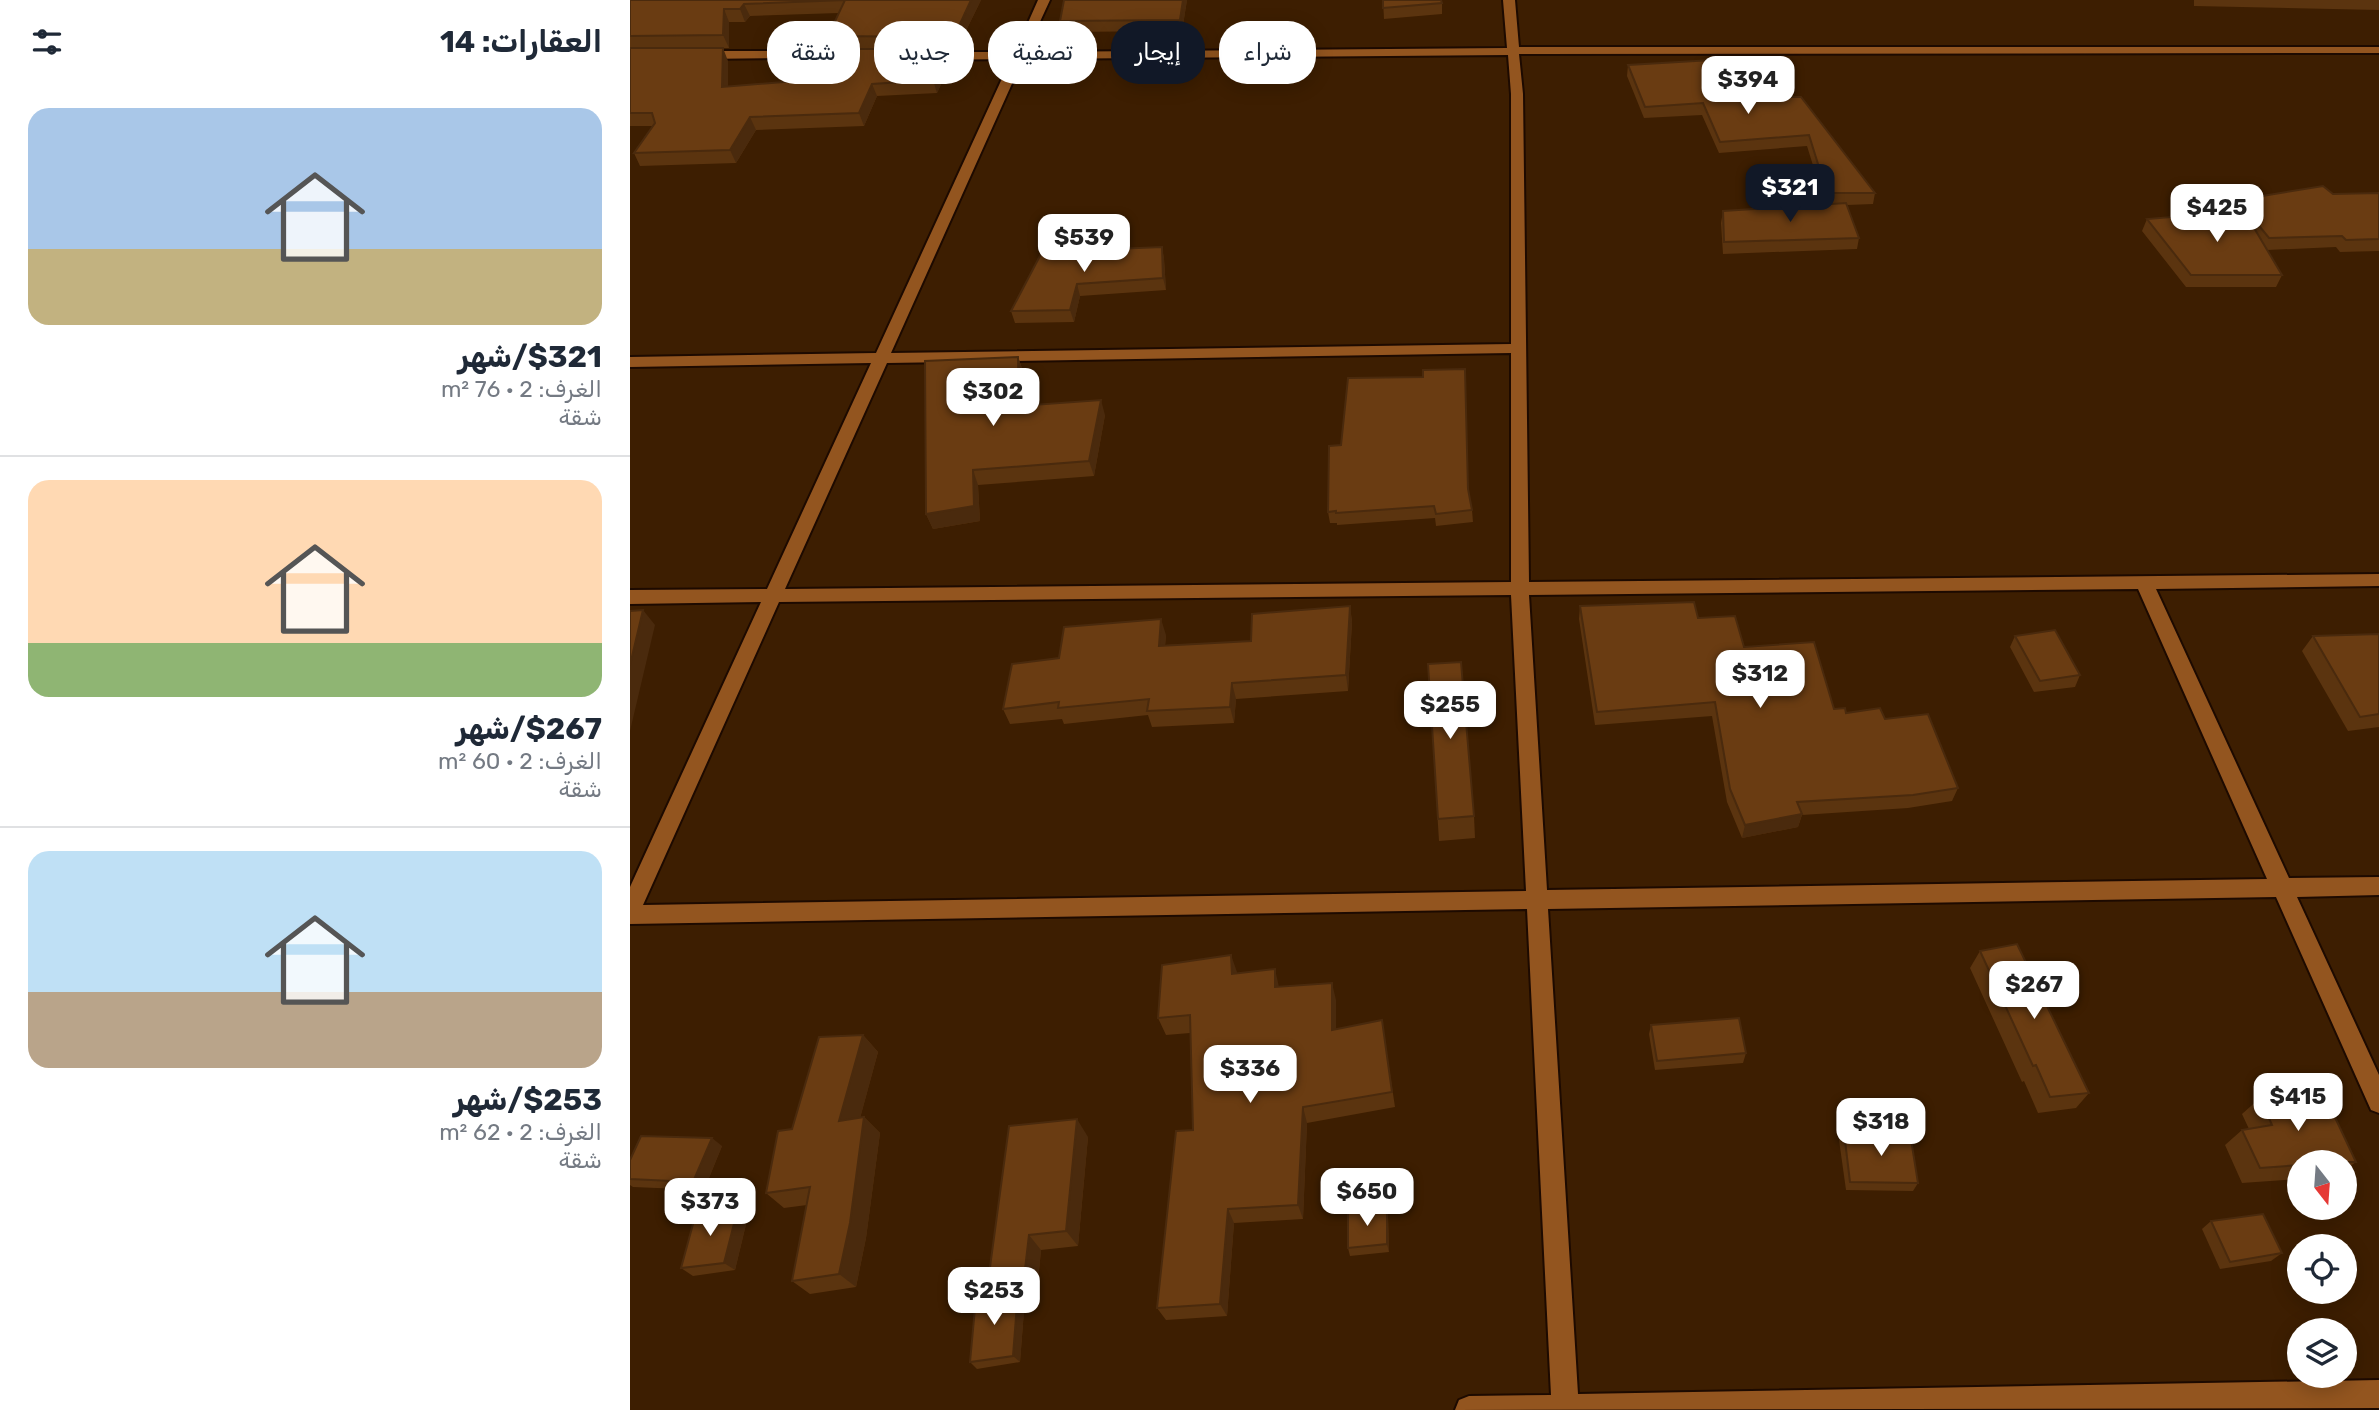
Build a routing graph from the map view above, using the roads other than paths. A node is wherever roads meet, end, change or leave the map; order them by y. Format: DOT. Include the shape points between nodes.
graph roads {
  1 [pos="1044,0"];
  2 [pos="1509,0"];
  3 [pos="1034,21"];
  4 [pos="2379,50"];
  5 [pos="1514,51"];
  6 [pos="685,55"];
  7 [pos="767,55"];
  8 [pos="1097,55"];
  9 [pos="1005,84"];
  10 [pos="1520,348"];
  11 [pos="879,358"];
  12 [pos="630,362"];
  13 [pos="2379,580"];
  14 [pos="2144,582"];
  15 [pos="1520,589"];
  16 [pos="772,596"];
  17 [pos="630,597"];
  18 [pos="2379,886"];
  19 [pos="2282,888"];
  20 [pos="1537,900"];
  21 [pos="630,913"];
  22 [pos="2379,1102"];
  23 [pos="2379,1394"];
  24 [pos="1565,1409"];
  25 [pos="1469,1410"];
  1 -- 3 [label="street"];
  2 -- 5 [label="street"];
  4 -- 5 [label="street"];
  5 -- 8 [label="street"];
  5 -- 10 [label="street"];
  6 -- 7 [label="street"];
  9 -- 11 [label="street"];
  10 -- 11 [label="street"];
  10 -- 15 [label="street"];
  11 -- 12 [label="street"];
  11 -- 16 [label="street"];
  13 -- 14 [label="street"];
  14 -- 15 [label="street"];
  14 -- 19 [label="street"];
  15 -- 16 [label="street"];
  15 -- 20 [label="street"];
  16 -- 17 [label="street"];
  16 -- 21 [label="street"];
  18 -- 19 [label="street"];
  19 -- 20 [label="street"];
  19 -- 22 [label="street"];
  20 -- 21 [label="street"];
  20 -- 24 [label="street"];
  23 -- 24 [label="street"];
  24 -- 25 [label="street"];
}
